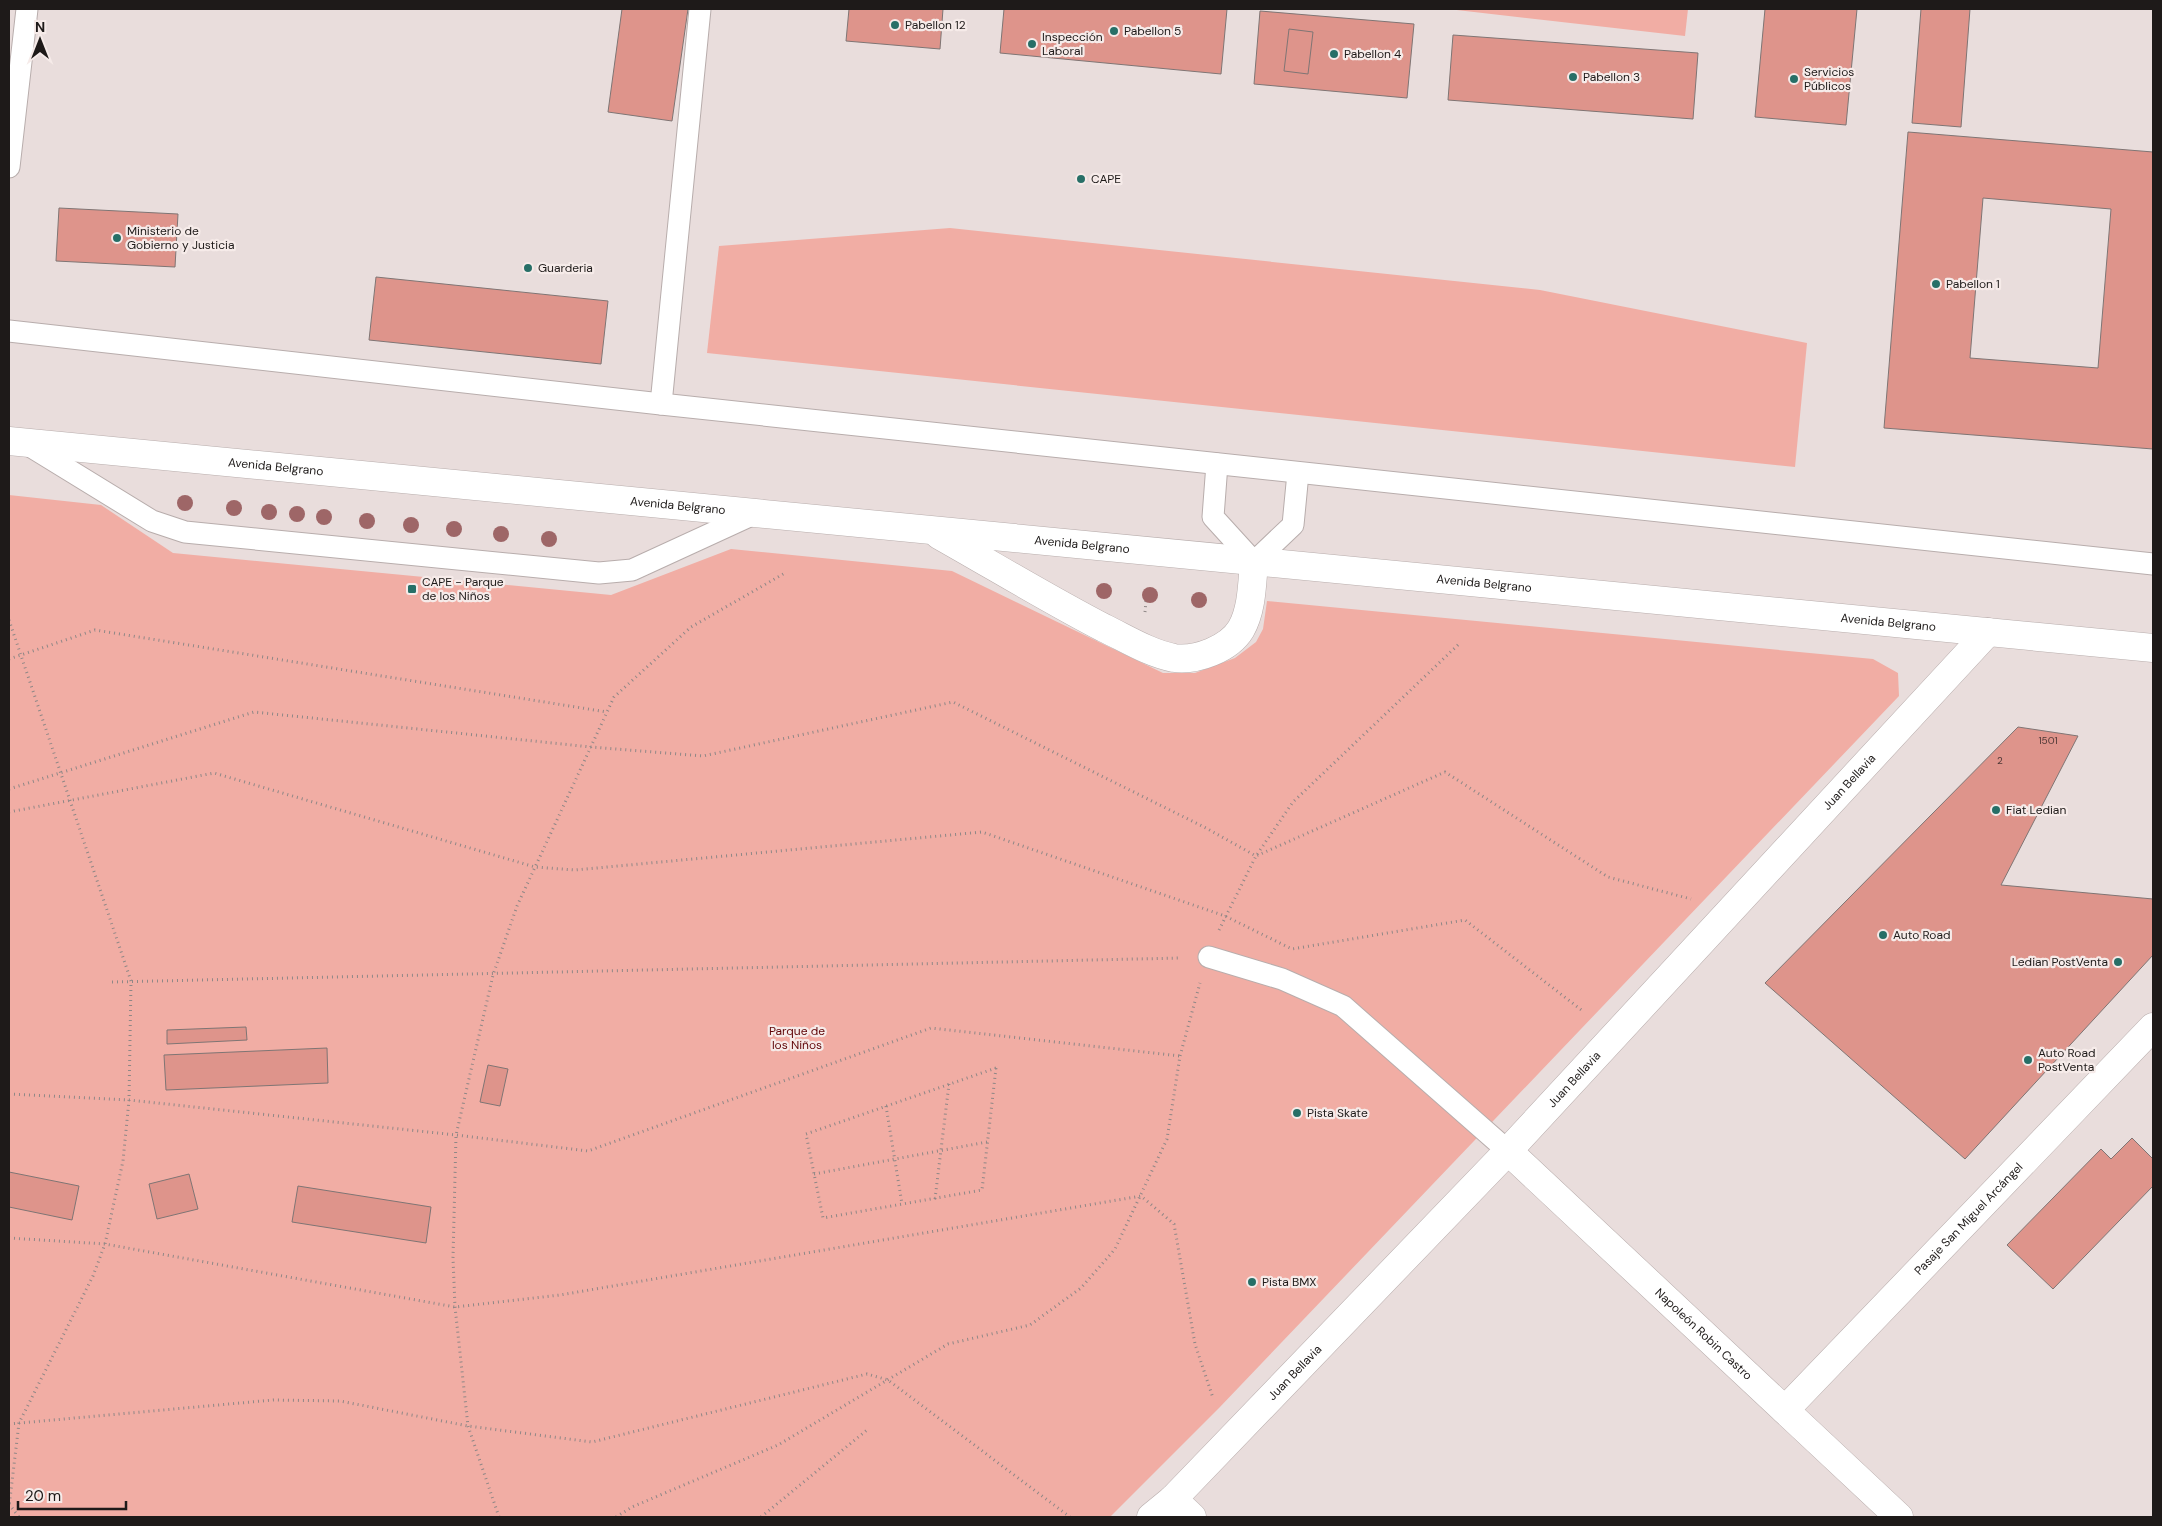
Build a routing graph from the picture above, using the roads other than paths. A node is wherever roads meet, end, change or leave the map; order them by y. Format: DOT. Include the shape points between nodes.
graph roads {
  1 [pos="27,9"];
  2 [pos="700,9"];
  3 [pos="9,166"];
  4 [pos="9,331"];
  5 [pos="661,404"];
  6 [pos="16,441"];
  7 [pos="1217,464"];
  8 [pos="1298,472"];
  9 [pos="758,512"];
  10 [pos="929,529"];
  11 [pos="1254,562"];
  12 [pos="2153,564"];
  13 [pos="1988,632"];
  14 [pos="2153,648"];
  15 [pos="1209,957"];
  16 [pos="2153,1027"];
  17 [pos="1508,1151"];
  18 [pos="1785,1410"];
  19 [pos="1183,1508"];
  20 [pos="1151,1517"];
  21 [pos="1899,1517"];
  1 -- 3 [label="lane"];
  2 -- 5 [label="lane"];
  4 -- 5 [label="lane"];
  5 -- 7 [label="lane"];
  6 -- 9 [label="main road, Avenida Belgrano"];
  6 -- 9 [label="lane" via="152,521 185,532 599,573 632,570"];
  7 -- 8 [label="lane"];
  7 -- 11 [label="lane" via="1213,517"];
  8 -- 11 [label="lane" via="1293,525"];
  8 -- 12 [label="lane"];
  9 -- 10 [label="main road, Avenida Belgrano"];
  10 -- 11 [label="main road, Avenida Belgrano"];
  10 -- 11 [label="main road" via="1072,611 1155,654 1176,658 1199,656 1216,649 1240,630 1248,611"];
  11 -- 13 [label="main road, Avenida Belgrano"];
  13 -- 14 [label="main road, Avenida Belgrano"];
  13 -- 17 [label="main road, Juan Bellavia"];
  15 -- 17 [label="lane" via="1282,979 1343,1006"];
  16 -- 18 [label="main road, Pasaje San Miguel Arcángel"];
  17 -- 18 [label="main road, Napoleón Robin Castro"];
  17 -- 19 [label="main road, Juan Bellavia"];
  18 -- 21 [label="main road, Napoleón Robin Castro"];
  19 -- 20 [label="main road, Juan Bellavia"];
}
